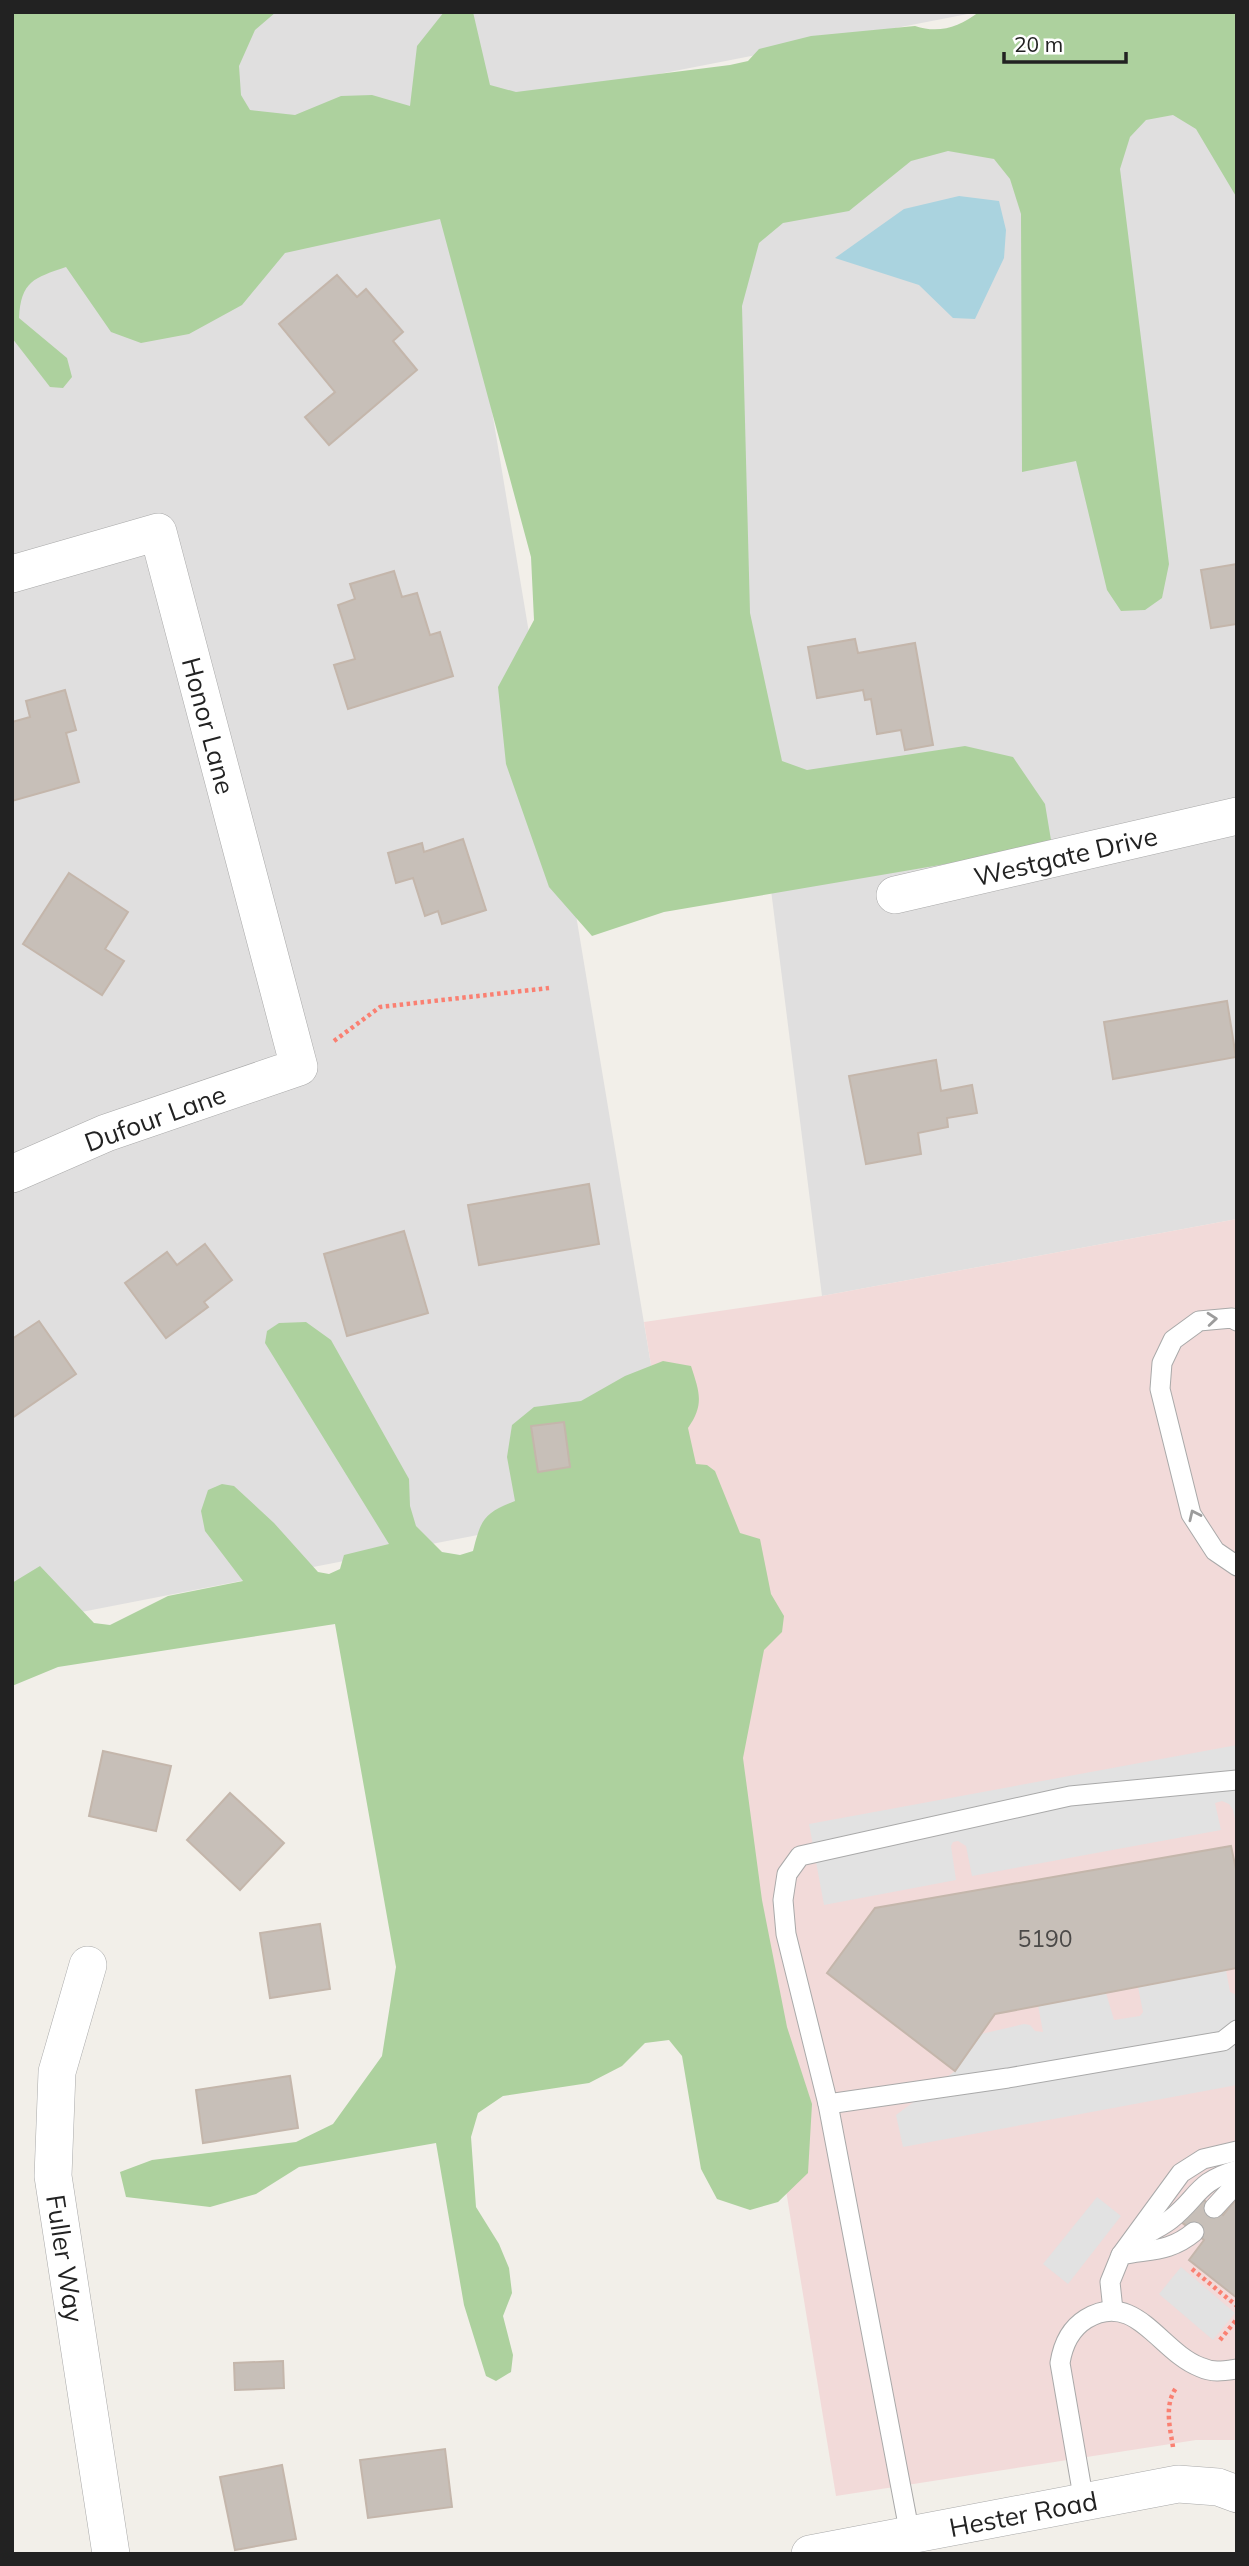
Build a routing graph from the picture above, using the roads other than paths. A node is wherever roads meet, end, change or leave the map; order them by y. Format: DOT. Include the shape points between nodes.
graph roads {
  1 [pos="12,574"];
  2 [pos="1237,816"];
  3 [pos="895,894"];
  4 [pos="299,1067"];
  5 [pos="12,1174"];
  6 [pos="1237,1321"];
  7 [pos="1237,1566"];
  8 [pos="1237,1780"];
  9 [pos="88,1965"];
  10 [pos="1237,2030"];
  11 [pos="828,2104"];
  12 [pos="1237,2151"];
  13 [pos="1237,2171"];
  14 [pos="1237,2183"];
  15 [pos="1214,2207"];
  16 [pos="1194,2232"];
  17 [pos="1121,2255"];
  18 [pos="1113,2309"];
  19 [pos="1237,2369"];
  20 [pos="1237,2494"];
  21 [pos="1084,2502"];
  22 [pos="910,2535"];
  23 [pos="111,2554"];
  24 [pos="810,2554"];
  1 -- 4 [label="street, Honor Lane" via="158,532"];
  2 -- 3 [label="street, Westgate Drive"];
  4 -- 5 [label="street, Dufour Lane" via="106,1133"];
  7 -- 6 [label="lane, one-way" via="1215,1551 1191,1514 1160,1389 1162,1363 1173,1340 1199,1321"];
  8 -- 11 [label="lane" via="1070,1796 800,1856 787,1874 783,1900 786,1934"];
  9 -- 23 [label="street, Fuller Way" via="57,2072 53,2176"];
  10 -- 11 [label="lane" via="1223,2041"];
  11 -- 22 [label="lane"];
  12 -- 17 [label="lane" via="1203,2159 1181,2173"];
  13 -- 17 [label="lane" via="1217,2176 1198,2189 1172,2219"];
  14 -- 15 [label="lane"];
  16 -- 17 [label="lane" via="1180,2244"];
  17 -- 18 [label="lane" via="1110,2282"];
  18 -- 19 [label="lane" via="1132,2315 1198,2367 1217,2372"];
  18 -- 21 [label="lane" via="1075,2326 1062,2347 1060,2363"];
  20 -- 21 [label="street, Hester Road" via="1218,2487 1178,2484"];
  21 -- 22 [label="street, Hester Road"];
  22 -- 24 [label="street, Hester Road"];
}
